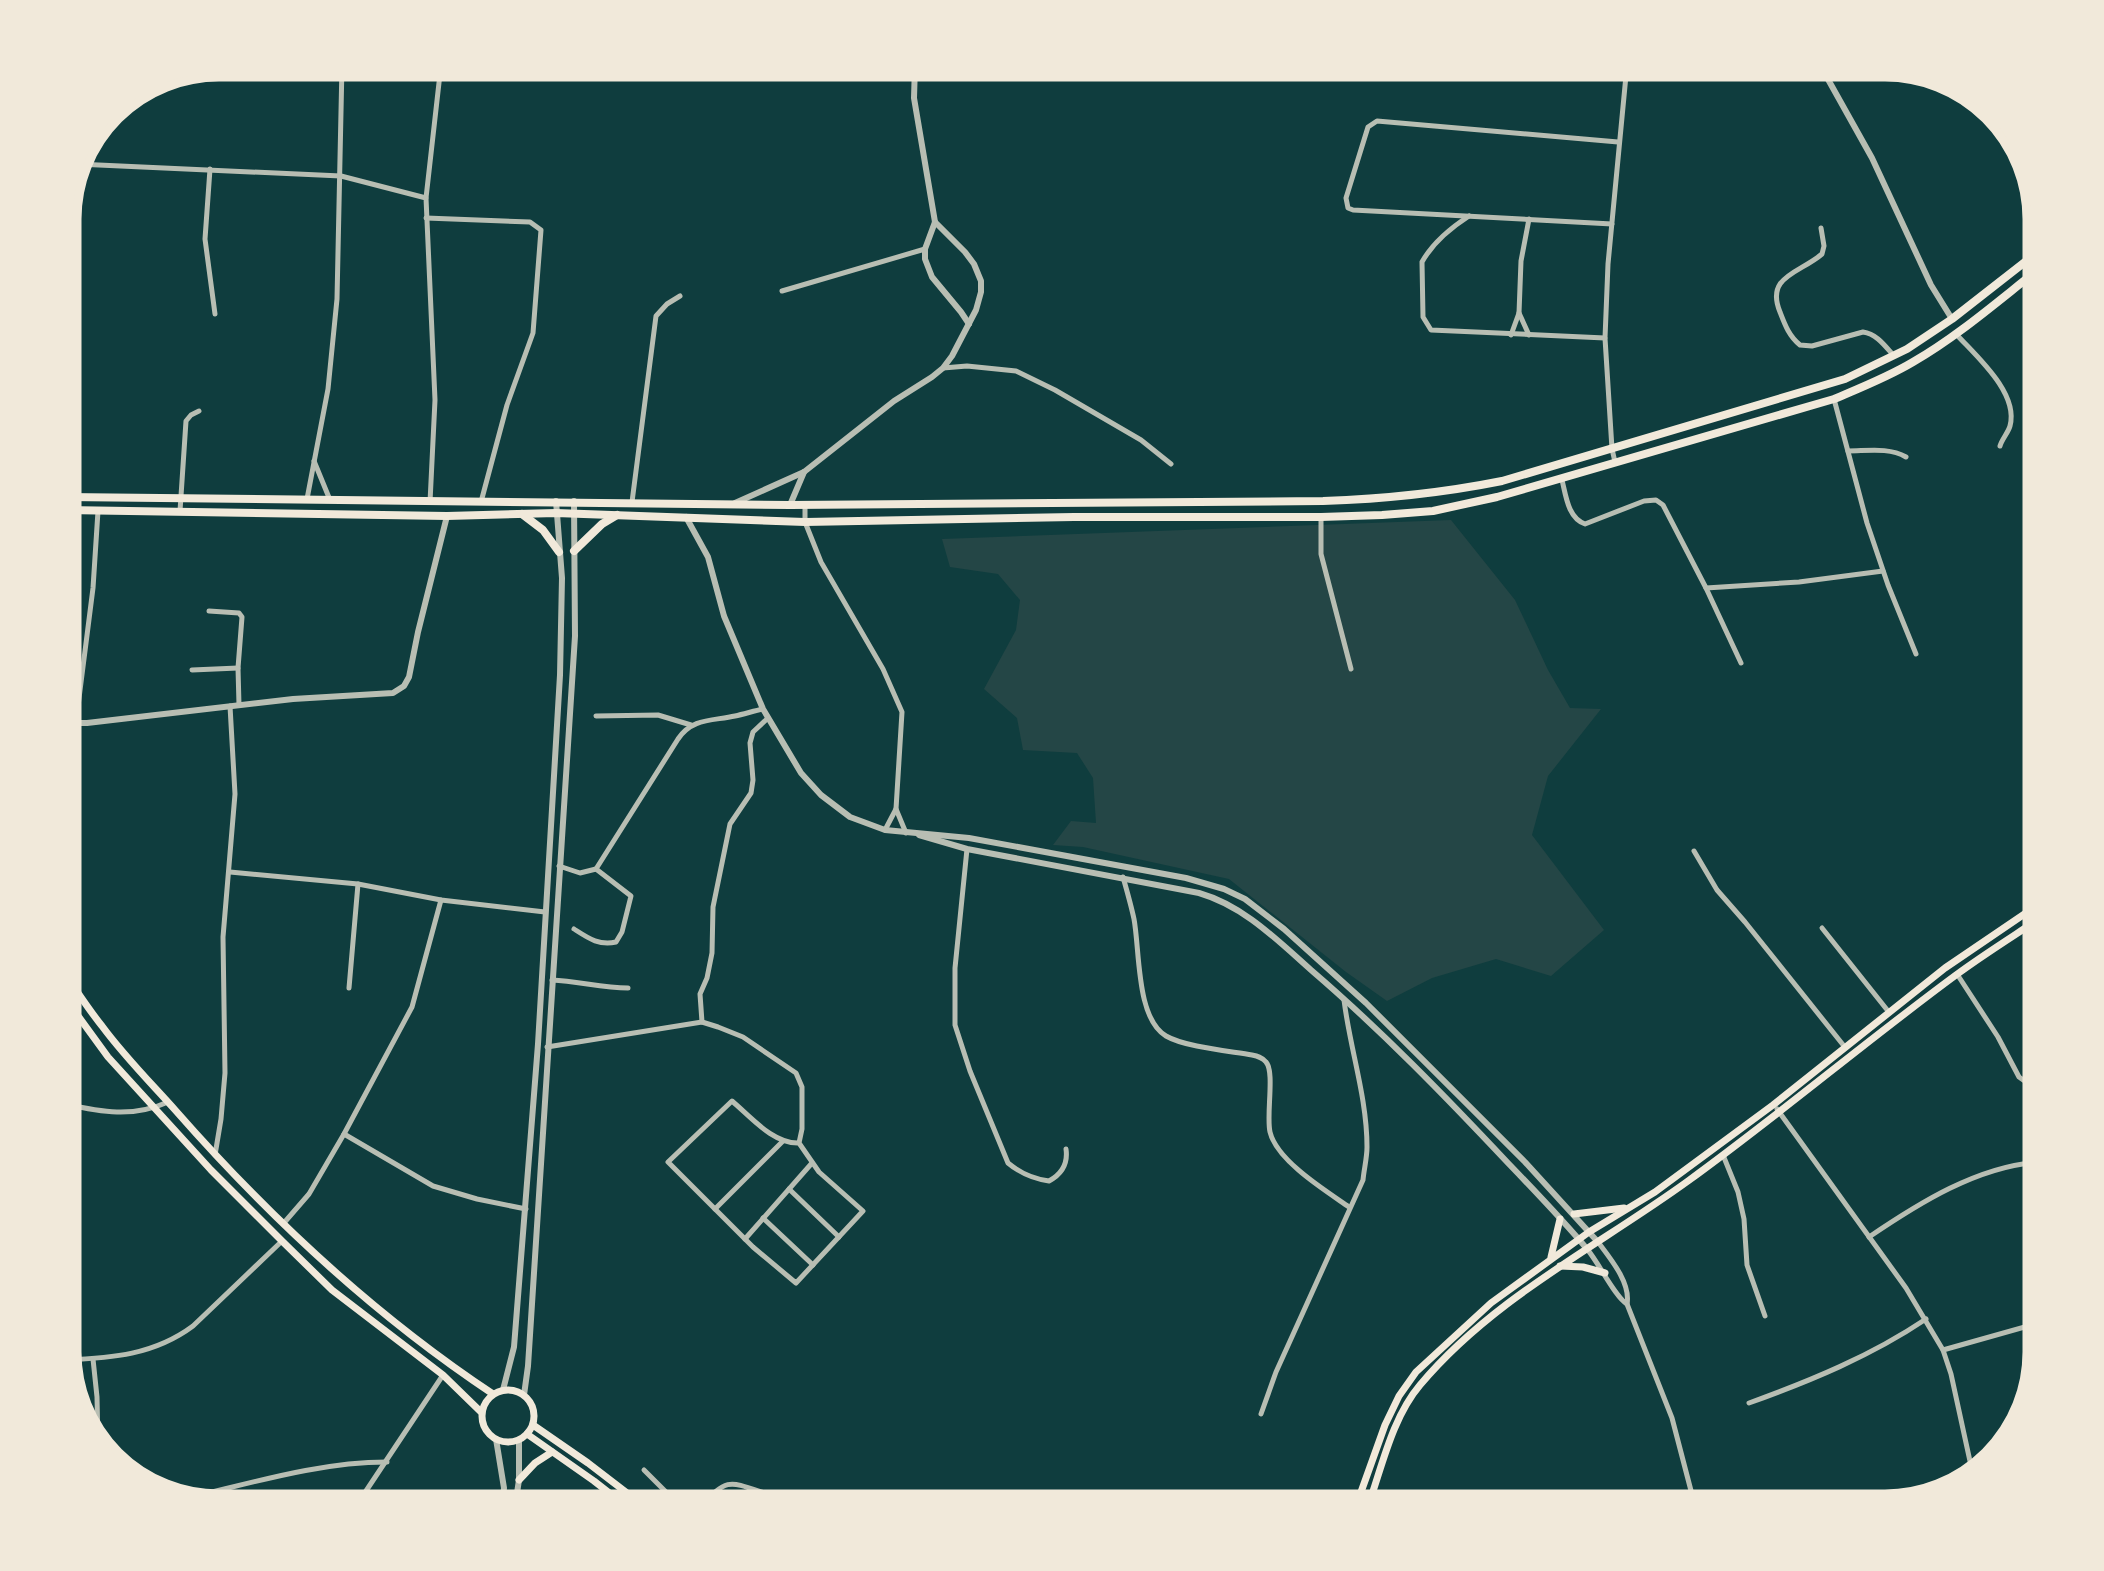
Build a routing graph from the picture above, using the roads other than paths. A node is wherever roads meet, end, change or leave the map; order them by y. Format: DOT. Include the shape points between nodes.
graph roads {
  1 [pos="342,77"];
  2 [pos="440,77"];
  3 [pos="915,77"];
  4 [pos="1626,77"];
  5 [pos="1826,77"];
  6 [pos="1618,142"];
  7 [pos="88,164"];
  8 [pos="210,169"];
  9 [pos="341,176"];
  10 [pos="426,198"];
  11 [pos="1471,215"];
  12 [pos="426,218"];
  13 [pos="1530,219"];
  14 [pos="935,222"];
  15 [pos="1612,224"];
  16 [pos="1821,228"];
  17 [pos="925,250"];
  18 [pos="2027,260"];
  19 [pos="2027,278"];
  20 [pos="782,291"];
  21 [pos="680,296"];
  22 [pos="1519,313"];
  23 [pos="215,314"];
  24 [pos="1952,319"];
  25 [pos="969,324"];
  26 [pos="1956,334"];
  27 [pos="1511,335"];
  28 [pos="1529,335"];
  29 [pos="1605,338"];
  30 [pos="1894,356"];
  31 [pos="943,368"];
  32 [pos="1834,400"];
  33 [pos="199,411"];
  34 [pos="2000,446"];
  35 [pos="1612,449"];
  36 [pos="1848,451"];
  37 [pos="1906,457"];
  38 [pos="314,461"];
  39 [pos="1615,463"];
  40 [pos="1171,464"];
  41 [pos="804,472"];
  42 [pos="1562,480"];
  43 [pos="77,497"];
  44 [pos="181,498"];
  45 [pos="307,499"];
  46 [pos="331,501"];
  47 [pos="556,501"];
  48 [pos="574,501"];
  49 [pos="430,502"];
  50 [pos="481,502"];
  51 [pos="632,502"];
  52 [pos="734,503"];
  53 [pos="790,505"];
  54 [pos="804,505"];
  55 [pos="77,510"];
  56 [pos="98,511"];
  57 [pos="180,512"];
  58 [pos="556,513"];
  59 [pos="523,514"];
  60 [pos="574,514"];
  61 [pos="617,515"];
  62 [pos="447,516"];
  63 [pos="686,517"];
  64 [pos="1321,517"];
  65 [pos="805,522"];
  66 [pos="574,551"];
  67 [pos="559,552"];
  68 [pos="1882,570"];
  69 [pos="1706,588"];
  70 [pos="209,611"];
  71 [pos="1916,654"];
  72 [pos="1741,663"];
  73 [pos="238,668"];
  74 [pos="1351,669"];
  75 [pos="192,670"];
  76 [pos="239,705"];
  77 [pos="230,706"];
  78 [pos="763,709"];
  79 [pos="77,714"];
  80 [pos="596,716"];
  81 [pos="768,718"];
  82 [pos="77,722"];
  83 [pos="691,724"];
  84 [pos="896,809"];
  85 [pos="885,830"];
  86 [pos="906,833"];
  87 [pos="917,835"];
  88 [pos="967,849"];
  89 [pos="1694,851"];
  90 [pos="559,866"];
  91 [pos="596,869"];
  92 [pos="230,872"];
  93 [pos="1123,877"];
  94 [pos="358,884"];
  95 [pos="441,900"];
  96 [pos="545,912"];
  97 [pos="2027,912"];
  98 [pos="2027,927"];
  99 [pos="1822,928"];
  100 [pos="574,929"];
  101 [pos="1957,974"];
  102 [pos="552,979"];
  103 [pos="349,988"];
  104 [pos="628,988"];
  105 [pos="77,991"];
  106 [pos="1343,996"];
  107 [pos="1888,1012"];
  108 [pos="77,1015"];
  109 [pos="702,1022"];
  110 [pos="548,1046"];
  111 [pos="1844,1046"];
  112 [pos="2027,1082"];
  113 [pos="168,1102"];
  114 [pos="1773,1105"];
  115 [pos="77,1106"];
  116 [pos="155,1108"];
  117 [pos="1780,1113"];
  118 [pos="344,1134"];
  119 [pos="783,1141"];
  120 [pos="799,1143"];
  121 [pos="1066,1149"];
  122 [pos="215,1155"];
  123 [pos="1723,1155"];
  124 [pos="812,1163"];
  125 [pos="2027,1164"];
  126 [pos="789,1189"];
  127 [pos="1349,1207"];
  128 [pos="1628,1208"];
  129 [pos="526,1209"];
  130 [pos="715,1209"];
  131 [pos="1574,1214"];
  132 [pos="763,1218"];
  133 [pos="1560,1219"];
  134 [pos="283,1224"];
  135 [pos="1589,1232"];
  136 [pos="839,1237"];
  137 [pos="1870,1237"];
  138 [pos="745,1239"];
  139 [pos="1579,1239"];
  140 [pos="282,1241"];
  141 [pos="1598,1242"];
  142 [pos="1587,1249"];
  143 [pos="1551,1257"];
  144 [pos="813,1265"];
  145 [pos="1559,1266"];
  146 [pos="1605,1273"];
  147 [pos="1628,1304"];
  148 [pos="1765,1316"];
  149 [pos="1926,1319"];
  150 [pos="2027,1326"];
  151 [pos="1943,1350"];
  152 [pos="93,1359"];
  153 [pos="77,1360"];
  154 [pos="443,1375"];
  155 [pos="503,1390"];
  156 [pos="493,1394"];
  157 [pos="524,1395"];
  158 [pos="1749,1403"];
  159 [pos="481,1412"];
  160 [pos="1261,1414"];
  161 [pos="98,1425"];
  162 [pos="533,1425"];
  163 [pos="527,1434"];
  164 [pos="496,1439"];
  165 [pos="519,1440"];
  166 [pos="552,1452"];
  167 [pos="387,1462"];
  168 [pos="1971,1466"];
  169 [pos="644,1470"];
  170 [pos="519,1480"];
  171 [pos="208,1493"];
  172 [pos="764,1493"];
  173 [pos="364,1494"];
  174 [pos="503,1494"];
  175 [pos="517,1494"];
  176 [pos="611,1494"];
  177 [pos="628,1494"];
  178 [pos="668,1494"];
  179 [pos="713,1494"];
  180 [pos="1360,1494"];
  181 [pos="1372,1494"];
  182 [pos="1692,1494"];
  1 -- 9 [label="street"];
  2 -- 10 [label="street"];
  3 -- 14 [label="street" via="914,99"];
  4 -- 6 [label="street"];
  5 -- 24 [label="street"];
  6 -- 11 [label="street" via="1387,120 1371,123 1346,198 1348,208"];
  6 -- 15 [label="street"];
  7 -- 8 [label="street"];
  8 -- 9 [label="street"];
  8 -- 23 [label="street" via="205,239"];
  9 -- 10 [label="street"];
  9 -- 38 [label="street" via="334,343"];
  10 -- 12 [label="street"];
  11 -- 13 [label="street"];
  11 -- 27 [label="street" via="1422,262 1423,317 1431,330"];
  12 -- 49 [label="street" via="435,400"];
  12 -- 50 [label="street" via="530,222 541,230 533,333 507,405"];
  13 -- 15 [label="street"];
  13 -- 22 [label="street" via="1521,261"];
  14 -- 17 [label="street"];
  14 -- 25 [label="street" via="965,252 979,274 981,292"];
  15 -- 29 [label="street"];
  16 -- 30 [label="street" via="1822,254 1779,283 1775,292 1788,332 1800,345 1812,346 1870,333"];
  17 -- 20 [label="street"];
  17 -- 25 [label="street" via="928,271"];
  18 -- 24 [label="main road"];
  19 -- 26 [label="main road"];
  21 -- 51 [label="street" via="656,316"];
  22 -- 27 [label="street"];
  22 -- 28 [label="street"];
  24 -- 30 [label="main road"];
  25 -- 31 [label="street"];
  26 -- 32 [label="main road" via="1912,363"];
  26 -- 34 [label="street" via="2003,390 2011,412 2010,427"];
  27 -- 28 [label="street"];
  28 -- 29 [label="street"];
  29 -- 35 [label="street"];
  30 -- 35 [label="main road" via="1845,379"];
  31 -- 40 [label="street" via="1016,371 1141,440"];
  31 -- 41 [label="street"];
  32 -- 36 [label="street"];
  32 -- 39 [label="main road"];
  33 -- 44 [label="street" via="186,421"];
  35 -- 39 [label="street"];
  35 -- 54 [label="main road" via="1502,481 1388,499"];
  36 -- 37 [label="street" via="1885,450"];
  36 -- 68 [label="street"];
  38 -- 45 [label="street"];
  38 -- 46 [label="street"];
  39 -- 42 [label="main road"];
  41 -- 52 [label="street"];
  41 -- 53 [label="street"];
  42 -- 64 [label="main road" via="1433,512"];
  42 -- 69 [label="street" via="1572,514 1585,524 1644,501 1663,505"];
  43 -- 44 [label="main road"];
  44 -- 45 [label="main road"];
  44 -- 57 [label="street"];
  45 -- 46 [label="main road"];
  46 -- 49 [label="main road"];
  47 -- 48 [label="main road"];
  47 -- 50 [label="main road"];
  47 -- 58 [label="street"];
  48 -- 51 [label="main road"];
  48 -- 60 [label="street"];
  49 -- 50 [label="main road"];
  51 -- 52 [label="main road"];
  52 -- 53 [label="main road"];
  53 -- 54 [label="main road"];
  54 -- 65 [label="street"];
  55 -- 56 [label="main road"];
  56 -- 57 [label="main road"];
  56 -- 79 [label="street"];
  57 -- 62 [label="main road"];
  58 -- 59 [label="main road"];
  58 -- 60 [label="main road"];
  58 -- 67 [label="street"];
  59 -- 62 [label="main road"];
  59 -- 67 [label="main road"];
  60 -- 61 [label="main road"];
  60 -- 66 [label="street"];
  61 -- 63 [label="main road"];
  61 -- 66 [label="main road"];
  62 -- 76 [label="street" via="404,686 393,693"];
  63 -- 65 [label="main road"];
  63 -- 78 [label="street" via="708,557 724,616"];
  64 -- 65 [label="main road"];
  64 -- 74 [label="street" via="1321,554"];
  65 -- 84 [label="street" via="821,562 899,701 902,722"];
  66 -- 90 [label="street" via="575,636"];
  67 -- 96 [label="street" via="560,675"];
  68 -- 69 [label="street"];
  68 -- 71 [label="street"];
  69 -- 72 [label="street"];
  70 -- 73 [label="street" via="241,615"];
  73 -- 75 [label="street"];
  73 -- 76 [label="street"];
  76 -- 77 [label="street"];
  77 -- 82 [label="street"];
  77 -- 92 [label="street" via="235,794"];
  78 -- 81 [label="street"];
  78 -- 83 [label="street"];
  80 -- 83 [label="street" via="658,715"];
  81 -- 85 [label="street" via="801,773 821,795 849,817"];
  81 -- 109 [label="street" via="750,743 751,793 730,824 713,906 712,953 700,994"];
  83 -- 91 [label="street"];
  84 -- 85 [label="street"];
  84 -- 86 [label="street"];
  85 -- 86 [label="street"];
  86 -- 87 [label="street"];
  87 -- 88 [label="street"];
  87 -- 131 [label="street" via="969,838 1186,878 1245,899 1366,1003"];
  88 -- 93 [label="street"];
  88 -- 121 [label="street" via="954,996 955,1025 964,1053 1008,1163 1049,1181 1064,1168"];
  89 -- 111 [label="street" via="1724,900"];
  90 -- 91 [label="street" via="580,873"];
  90 -- 102 [label="street"];
  91 -- 100 [label="street" via="631,896 622,932 616,942 606,944"];
  92 -- 94 [label="street"];
  92 -- 122 [label="street" via="223,937 225,1073"];
  93 -- 106 [label="street" via="1223,902 1280,941"];
  93 -- 127 [label="street" via="1143,994 1153,1025 1168,1038 1252,1055 1268,1063 1273,1141 1306,1177"];
  94 -- 95 [label="street"];
  94 -- 103 [label="street"];
  95 -- 96 [label="street"];
  95 -- 118 [label="street" via="412,1007"];
  96 -- 129 [label="street"];
  97 -- 107 [label="main road"];
  98 -- 101 [label="main road"];
  99 -- 107 [label="street"];
  101 -- 112 [label="street"];
  101 -- 117 [label="main road"];
  102 -- 104 [label="street"];
  102 -- 110 [label="street"];
  105 -- 113 [label="main road"];
  106 -- 127 [label="street" via="1363,1098 1367,1149 1363,1180"];
  106 -- 133 [label="street"];
  107 -- 111 [label="main road"];
  108 -- 116 [label="main road"];
  109 -- 110 [label="street"];
  109 -- 120 [label="street" via="743,1037 796,1073 802,1087"];
  110 -- 157 [label="street"];
  111 -- 114 [label="main road"];
  113 -- 116 [label="street"];
  113 -- 122 [label="main road"];
  114 -- 117 [label="street"];
  114 -- 128 [label="main road"];
  115 -- 116 [label="street" via="111,1113"];
  116 -- 140 [label="main road"];
  117 -- 123 [label="main road"];
  117 -- 137 [label="street"];
  118 -- 129 [label="street" via="433,1186"];
  118 -- 134 [label="street" via="309,1194"];
  119 -- 120 [label="street"];
  119 -- 130 [label="street"];
  119 -- 130 [label="street" via="732,1101 668,1163"];
  120 -- 124 [label="street"];
  122 -- 134 [label="main road"];
  123 -- 141 [label="main road"];
  123 -- 148 [label="street" via="1738,1192 1747,1265"];
  124 -- 126 [label="street"];
  124 -- 136 [label="street" via="863,1211"];
  125 -- 137 [label="street" via="2000,1168 1963,1184 1914,1207"];
  126 -- 132 [label="street"];
  126 -- 136 [label="street"];
  127 -- 160 [label="street"];
  128 -- 131 [label="main road"];
  128 -- 135 [label="main road"];
  129 -- 155 [label="street" via="514,1347"];
  130 -- 138 [label="street"];
  131 -- 135 [label="street"];
  132 -- 138 [label="street"];
  132 -- 144 [label="street"];
  133 -- 139 [label="street"];
  133 -- 143 [label="main road"];
  134 -- 156 [label="main road" via="333,1272 440,1359"];
  135 -- 139 [label="main road"];
  135 -- 141 [label="street"];
  136 -- 144 [label="street"];
  137 -- 149 [label="street"];
  138 -- 144 [label="street" via="796,1283"];
  139 -- 142 [label="street"];
  139 -- 143 [label="main road"];
  140 -- 152 [label="street" via="178,1337 152,1350"];
  140 -- 154 [label="main road" via="332,1290"];
  141 -- 142 [label="main road"];
  141 -- 147 [label="street" via="1619,1273"];
  142 -- 145 [label="main road"];
  142 -- 146 [label="street"];
  143 -- 180 [label="main road" via="1491,1303 1416,1372 1385,1424"];
  145 -- 146 [label="main road"];
  145 -- 181 [label="main road" via="1449,1353 1420,1384 1405,1407"];
  146 -- 147 [label="street"];
  147 -- 182 [label="street" via="1672,1418"];
  149 -- 151 [label="street"];
  149 -- 158 [label="street" via="1819,1378"];
  150 -- 151 [label="street"];
  151 -- 168 [label="street"];
  152 -- 153 [label="street"];
  152 -- 161 [label="street"];
  154 -- 159 [label="main road"];
  154 -- 167 [label="street"];
  155 -- 156 [label="main road"];
  155 -- 157 [label="main road"];
  156 -- 159 [label="main road"];
  157 -- 162 [label="main road" via="531,1403"];
  159 -- 164 [label="main road" via="487,1433"];
  162 -- 163 [label="main road"];
  162 -- 177 [label="main road"];
  163 -- 165 [label="main road"];
  163 -- 166 [label="main road"];
  164 -- 165 [label="main road"];
  164 -- 174 [label="street"];
  165 -- 170 [label="street"];
  166 -- 170 [label="main road"];
  166 -- 176 [label="main road"];
  167 -- 171 [label="street" via="360,1462"];
  167 -- 173 [label="street"];
  169 -- 178 [label="street"];
  170 -- 175 [label="street"];
  172 -- 179 [label="street" via="735,1483"];
}
